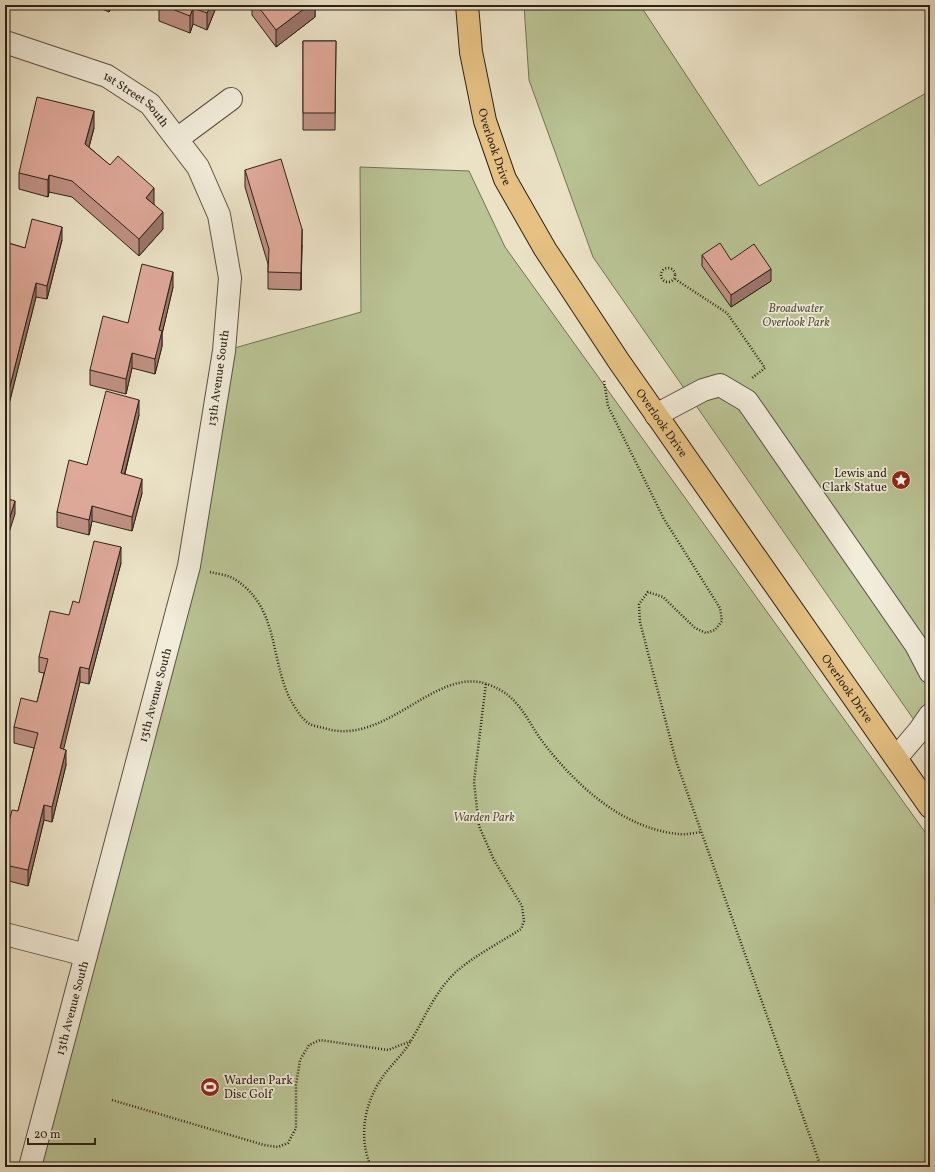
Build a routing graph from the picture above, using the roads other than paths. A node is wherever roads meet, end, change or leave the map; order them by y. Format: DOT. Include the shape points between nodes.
graph roads {
  1 [pos="467,5"];
  2 [pos="5,42"];
  3 [pos="232,99"];
  4 [pos="177,139"];
  5 [pos="219,216"];
  6 [pos="656,415"];
  7 [pos="930,672"];
  8 [pos="930,714"];
  9 [pos="896,758"];
  10 [pos="930,807"];
  11 [pos="5,934"];
  12 [pos="86,955"];
  13 [pos="30,1167"];
  1 -- 6 [label="main road, Overlook Drive" via="470,52 485,121 506,179 545,249"];
  2 -- 4 [label="street, 1st Street South" via="107,76 150,104"];
  3 -- 4 [label="street"];
  4 -- 5 [label="street, 1st Street South" via="198,167"];
  5 -- 12 [label="street, 13th Avenue South" via="230,285 224,351 189,566"];
  6 -- 7 [label="street" via="703,390 720,385 747,401 916,645"];
  6 -- 9 [label="main road, Overlook Drive"];
  8 -- 9 [label="street" via="920,731"];
  9 -- 10 [label="main road, Overlook Drive"];
  11 -- 12 [label="street"];
  12 -- 13 [label="street, 13th Avenue South"];
}
